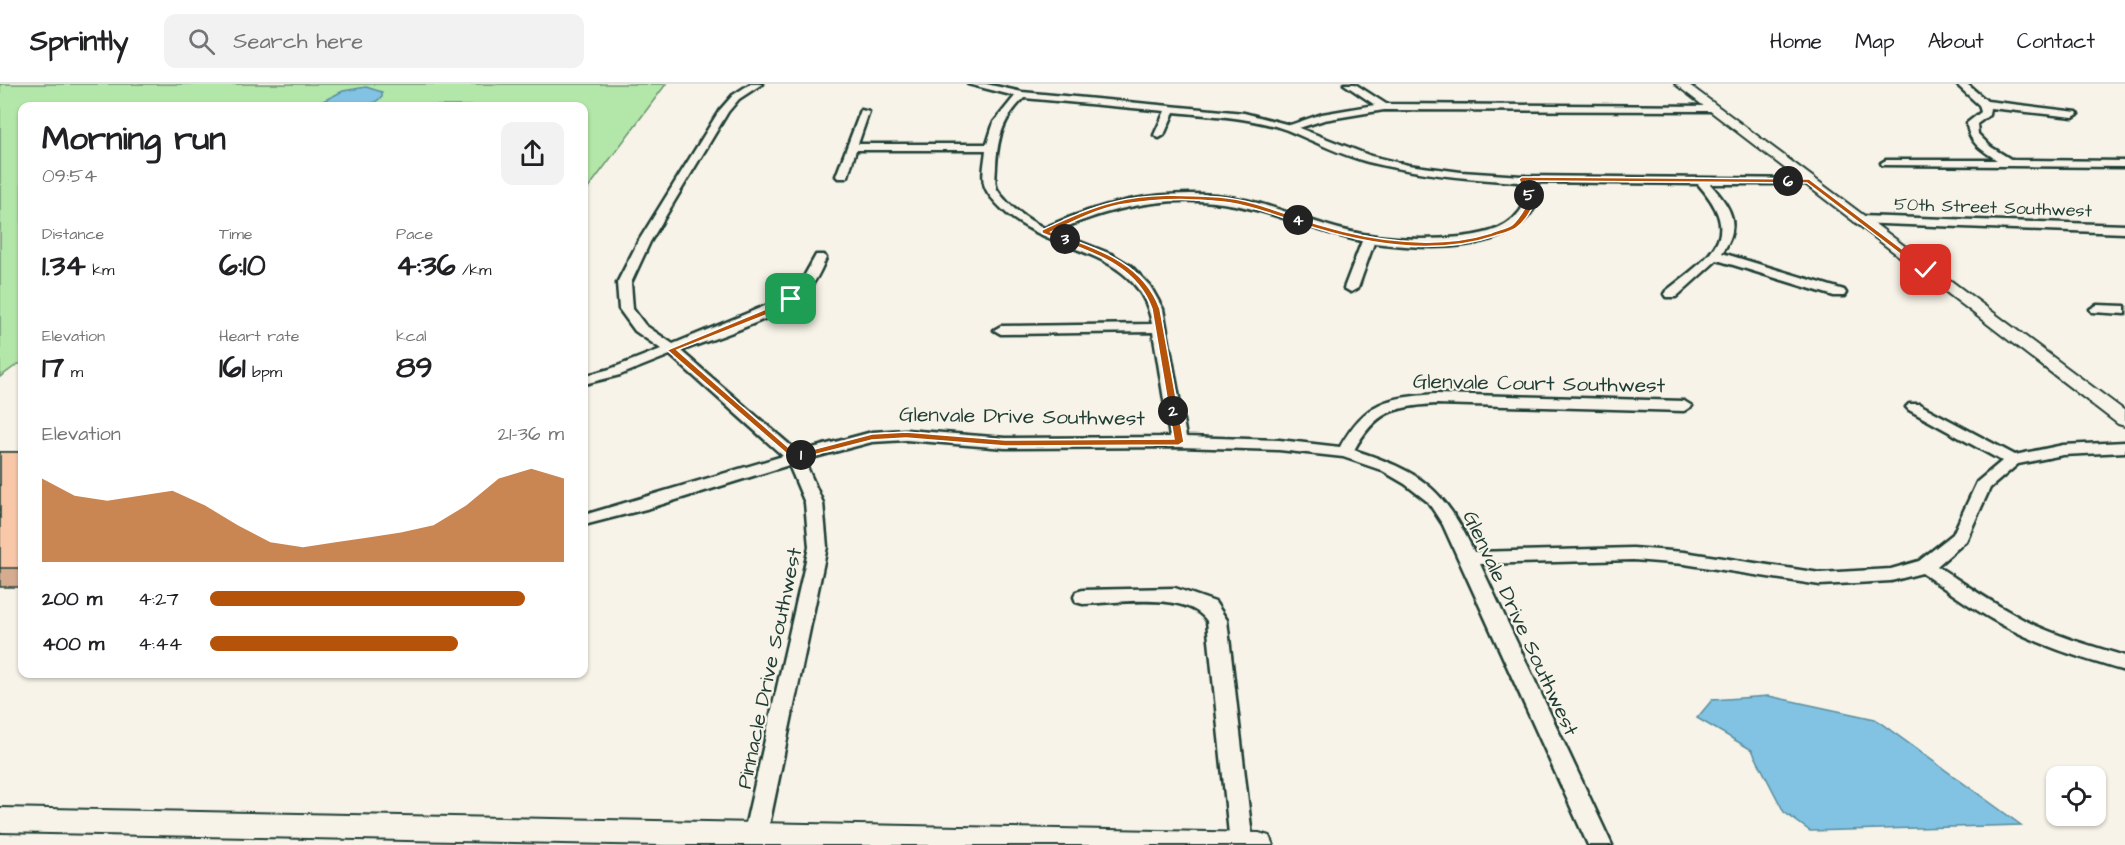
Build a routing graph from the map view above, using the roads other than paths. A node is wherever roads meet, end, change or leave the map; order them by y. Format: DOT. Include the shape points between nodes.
graph roads {
  1 [pos="757,84"];
  2 [pos="973,84"];
  3 [pos="1349,84"];
  4 [pos="1681,84"];
  5 [pos="1961,84"];
  6 [pos="1022,95"];
  7 [pos="1984,104"];
  8 [pos="1384,107"];
  9 [pos="1172,108"];
  10 [pos="1712,108"];
  11 [pos="864,112"];
  12 [pos="2073,114"];
  13 [pos="1290,128"];
  14 [pos="1159,135"];
  15 [pos="852,147"];
  16 [pos="991,147"];
  17 [pos="1886,163"];
  18 [pos="2010,164"];
  19 [pos="2125,164"];
  20 [pos="842,176"];
  21 [pos="1522,179"];
  22 [pos="1702,181"];
  23 [pos="1809,181"];
  24 [pos="1860,220"];
  25 [pos="2125,229"];
  26 [pos="1045,232"];
  27 [pos="1369,240"];
  28 [pos="1715,255"];
  29 [pos="820,258"];
  30 [pos="1352,288"];
  31 [pos="1839,293"];
  32 [pos="1671,294"];
  33 [pos="2097,309"];
  34 [pos="2125,310"];
  35 [pos="1158,328"];
  36 [pos="1001,330"];
  37 [pos="672,350"];
  38 [pos="588,379"];
  39 [pos="1684,406"];
  40 [pos="1914,407"];
  41 [pos="2125,420"];
  42 [pos="1179,442"];
  43 [pos="2125,447"];
  44 [pos="1345,452"];
  45 [pos="794,457"];
  46 [pos="2013,460"];
  47 [pos="588,519"];
  48 [pos="1468,558"];
  49 [pos="1925,566"];
  50 [pos="1083,597"];
  51 [pos="2125,664"];
  52 [pos="0,820"];
  53 [pos="755,839"];
  54 [pos="1251,845"];
  55 [pos="1600,845"];
  1 -- 37 [label="street, Pinnacle Drive Southwest" via="736,97 724,111 624,283 626,309 640,328"];
  2 -- 6 [label="street"];
  3 -- 8 [label="street"];
  4 -- 10 [label="street"];
  5 -- 7 [label="street"];
  6 -- 9 [label="street" via="1081,95"];
  6 -- 16 [label="street" via="998,119"];
  7 -- 12 [label="street"];
  7 -- 18 [label="street" via="1986,113 1972,123 1973,135"];
  8 -- 10 [label="street"];
  8 -- 13 [label="street" via="1323,117"];
  9 -- 13 [label="street" via="1244,116"];
  9 -- 14 [label="street"];
  10 -- 23 [label="street"];
  11 -- 15 [label="street"];
  13 -- 21 [label="street" via="1330,146 1389,164"];
  15 -- 16 [label="street"];
  15 -- 20 [label="street"];
  16 -- 26 [label="street" via="990,185 996,196 1023,223"];
  17 -- 18 [label="street"];
  18 -- 19 [label="street"];
  21 -- 22 [label="street"];
  21 -- 27 [label="street" via="1531,203 1523,218 1503,232 1439,244"];
  22 -- 23 [label="street"];
  22 -- 28 [label="street" via="1723,204 1728,220 1727,236"];
  23 -- 24 [label="street"];
  24 -- 25 [label="street, 50th Street Southwest"];
  24 -- 41 [label="street"];
  26 -- 27 [label="street" via="1117,203 1191,197 1242,202"];
  26 -- 35 [label="street" via="1101,253 1141,280 1151,294"];
  27 -- 30 [label="street"];
  28 -- 31 [label="street"];
  28 -- 32 [label="street"];
  29 -- 37 [label="street" via="808,284 791,299"];
  33 -- 34 [label="street"];
  35 -- 36 [label="street"];
  35 -- 42 [label="street"];
  37 -- 38 [label="street"];
  37 -- 45 [label="street, Pinnacle Drive Southwest"];
  39 -- 44 [label="street, Glenvale Court Southwest" via="1412,400 1373,412 1359,426"];
  40 -- 46 [label="street"];
  42 -- 44 [label="street, Glenvale Drive Southwest" via="1279,445"];
  42 -- 45 [label="street, Glenvale Drive Southwest" via="1005,443 906,435 872,437"];
  43 -- 46 [label="street" via="2063,450"];
  44 -- 48 [label="street, Glenvale Drive Southwest" via="1387,466 1434,498"];
  45 -- 47 [label="street, Glenvale Drive Southwest"];
  45 -- 53 [label="street, Pinnacle Drive Southwest" via="814,503 818,547"];
  46 -- 49 [label="street" via="1983,486 1960,537"];
  48 -- 49 [label="street" via="1633,554 1821,579 1891,574"];
  48 -- 55 [label="street, Glenvale Drive Southwest"];
  49 -- 51 [label="street" via="1984,606 2031,631"];
  50 -- 54 [label="street" via="1175,595 1208,607 1217,620"];
  52 -- 53 [label="street"];
  53 -- 54 [label="street"];
}
